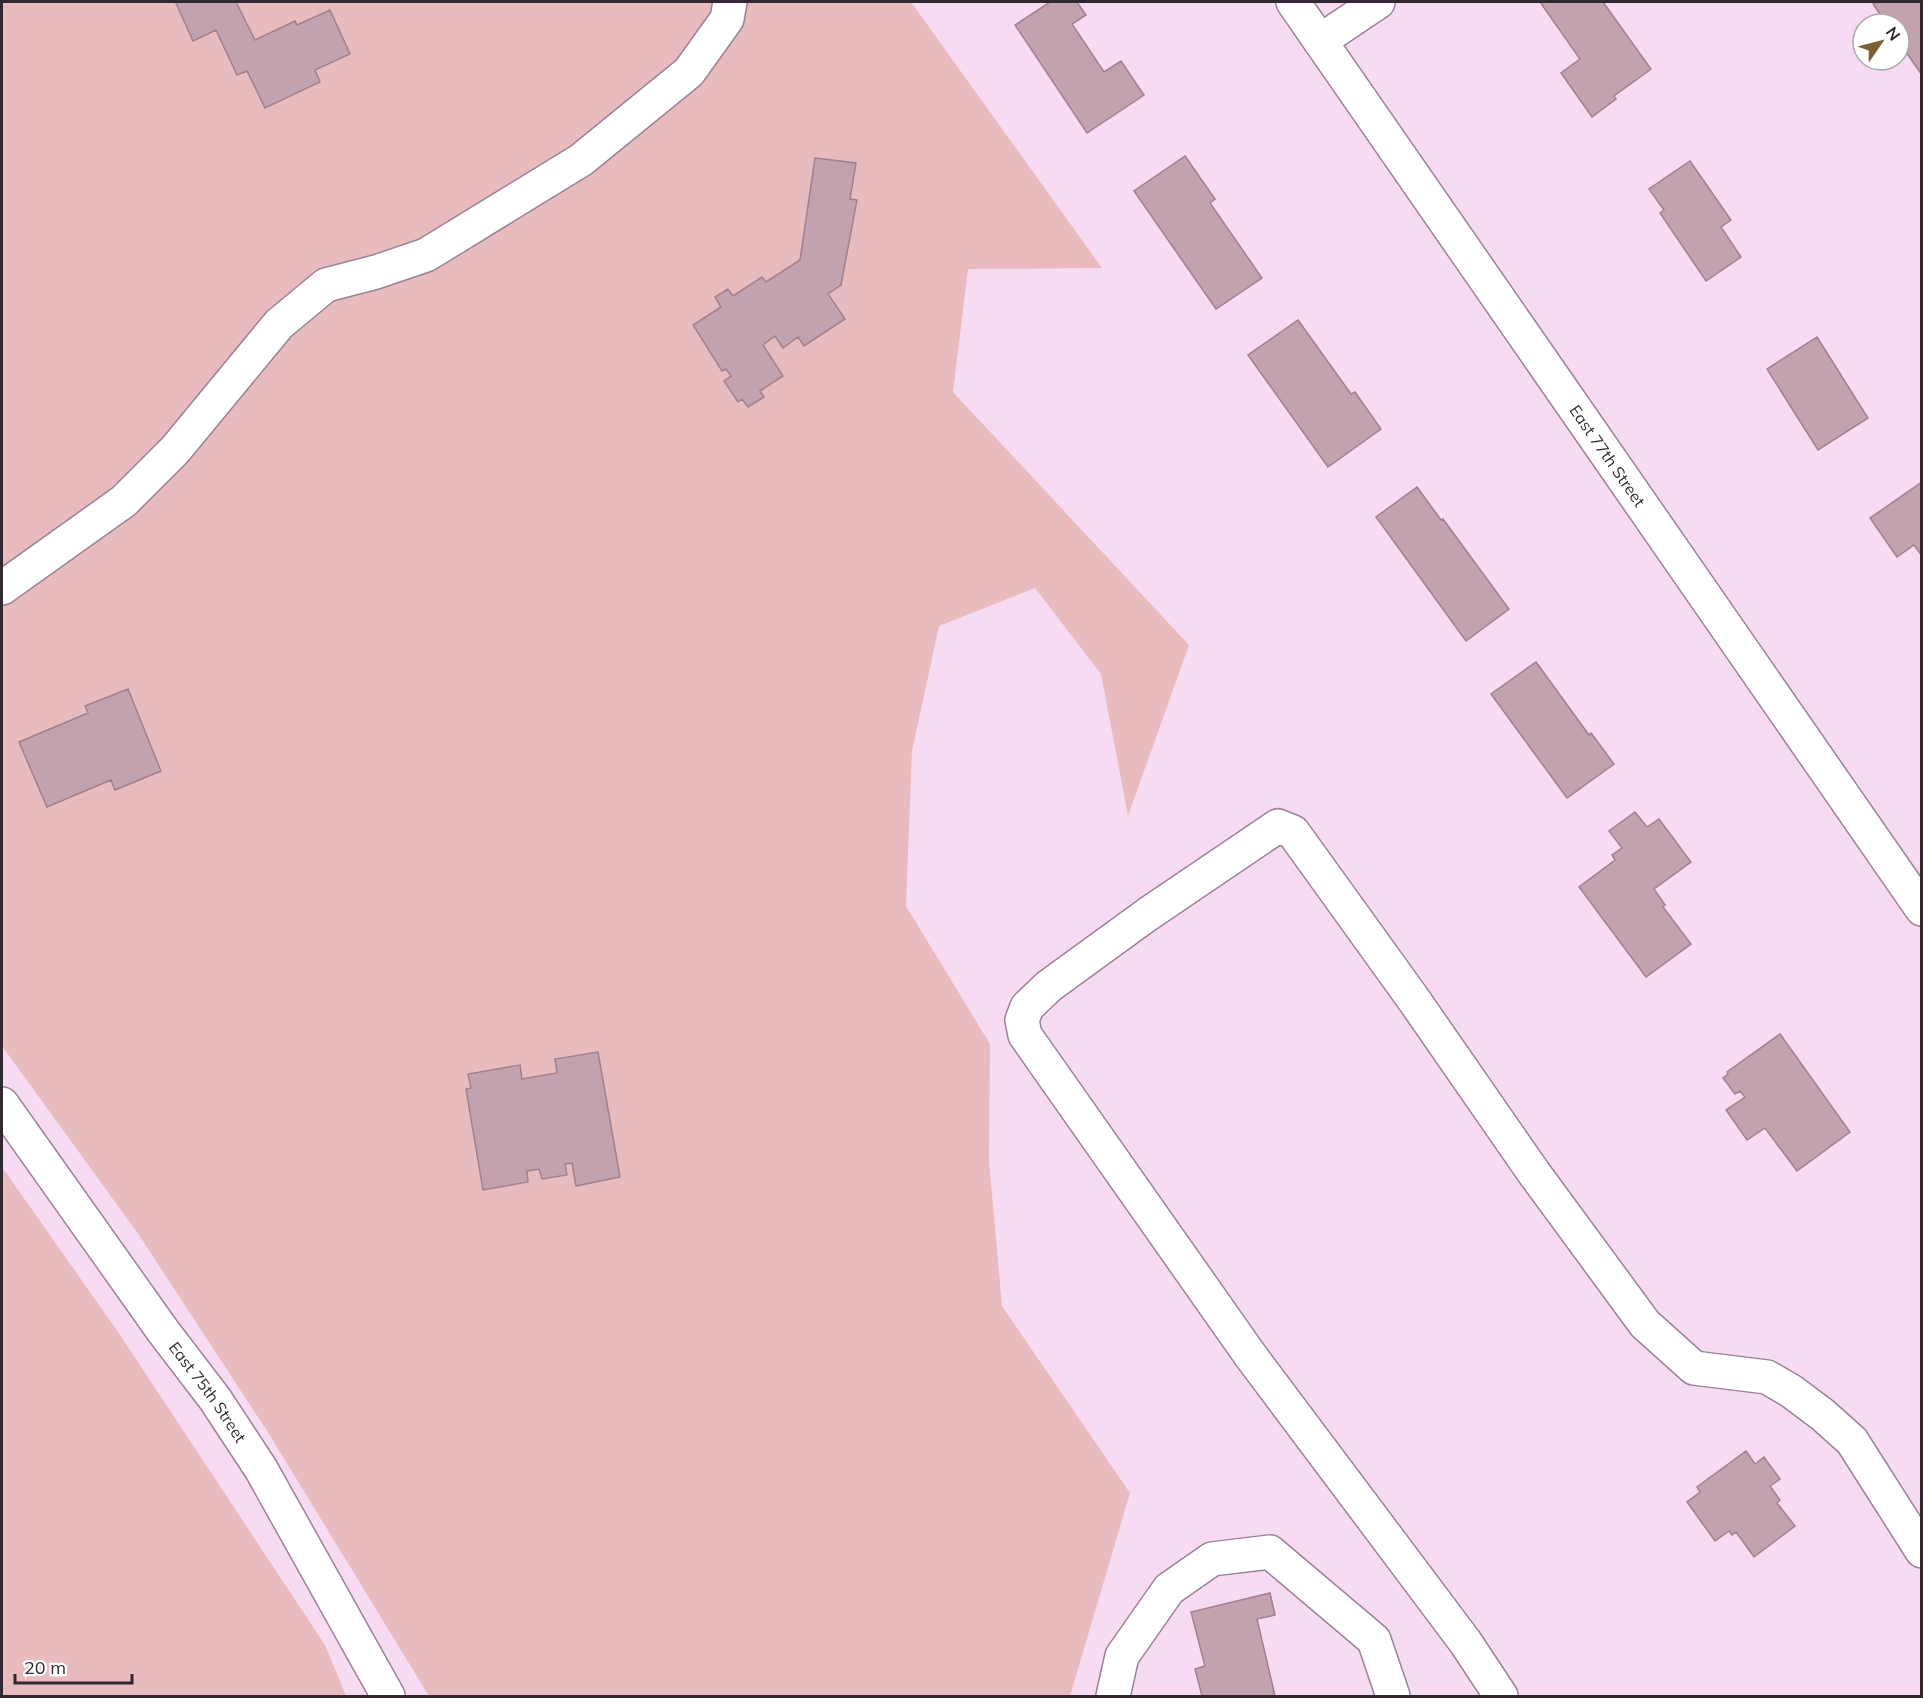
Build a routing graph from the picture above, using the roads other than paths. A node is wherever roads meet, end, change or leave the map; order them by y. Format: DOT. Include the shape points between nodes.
graph roads {
  1 [pos="730,2"];
  2 [pos="1293,2"];
  3 [pos="1378,2"];
  4 [pos="1320,41"];
  5 [pos="2,588"];
  6 [pos="1922,909"];
  7 [pos="2,1104"];
  8 [pos="1922,1551"];
  9 [pos="388,1696"];
  10 [pos="1113,1696"];
  11 [pos="1394,1696"];
  12 [pos="1501,1696"];
  1 -- 5 [label="street" via="727,19 689,72 581,159 426,255 326,285 279,324 175,450 124,501"];
  2 -- 4 [label="street, East 77th Street"];
  3 -- 4 [label="street"];
  4 -- 6 [label="street, East 77th Street"];
  7 -- 9 [label="street, East 75th Street" via="261,1469"];
  8 -- 12 [label="street" via="1852,1441 1823,1415 1767,1377 1694,1368 1645,1324 1293,832 1278,826 1049,986 1027,1007 1022,1020 1025,1035 1250,1355 1466,1643"];
  10 -- 11 [label="street" via="1122,1656 1169,1589 1212,1559 1270,1552 1374,1640"];
}
